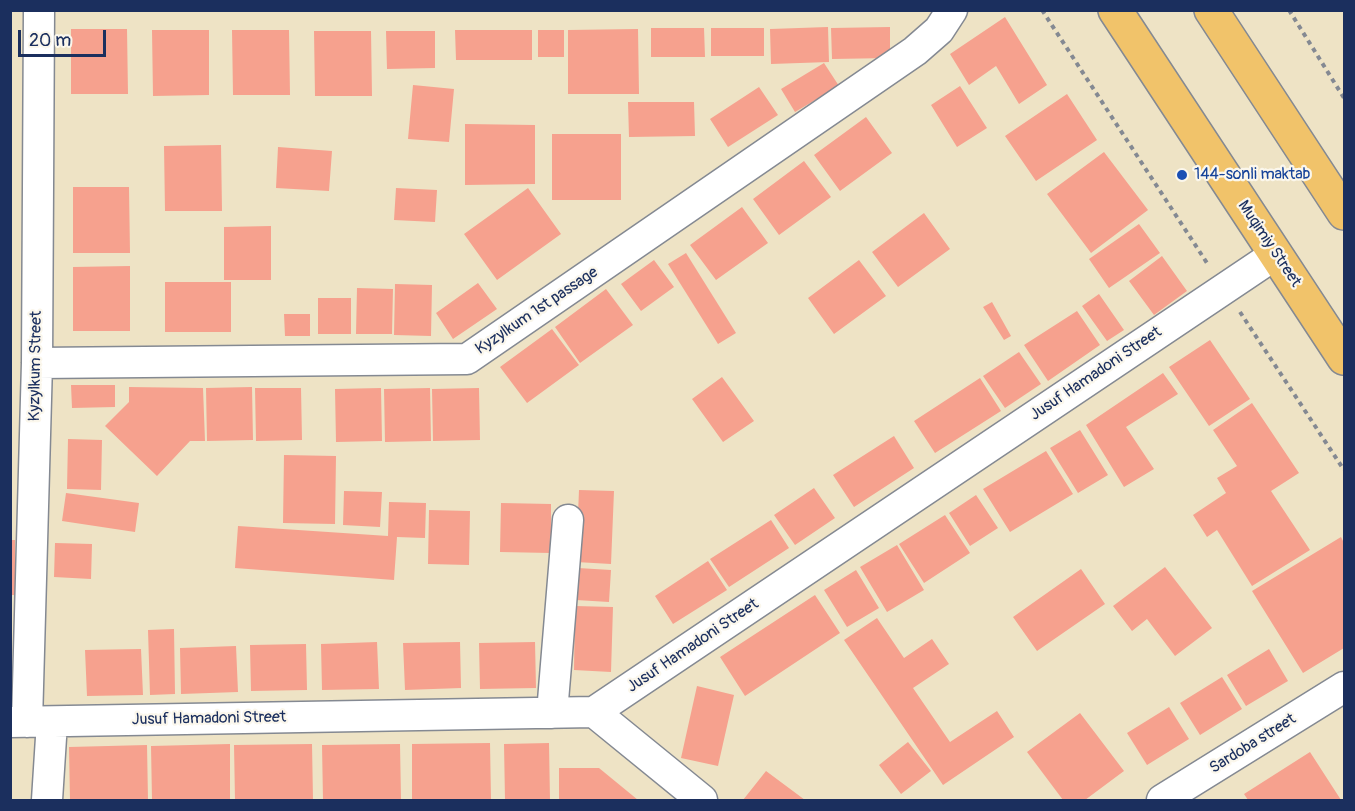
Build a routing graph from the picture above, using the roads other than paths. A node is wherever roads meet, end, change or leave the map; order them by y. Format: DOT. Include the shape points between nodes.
graph roads {
  1 [pos="39,10"];
  2 [pos="952,10"];
  3 [pos="1115,10"];
  4 [pos="1211,10"];
  5 [pos="1344,213"];
  6 [pos="1276,254"];
  7 [pos="1344,358"];
  8 [pos="37,363"];
  9 [pos="568,520"];
  10 [pos="1344,687"];
  11 [pos="594,712"];
  12 [pos="552,713"];
  13 [pos="30,722"];
  14 [pos="47,801"];
  15 [pos="702,801"];
  16 [pos="1162,801"];
  1 -- 8 [label="street, Kyzylkum Street"];
  2 -- 8 [label="street, Kyzylkum 1st passage" via="939,30 915,51 467,359"];
  3 -- 6 [label="main road, Muqimiy Street"];
  4 -- 5 [label="main road"];
  6 -- 7 [label="main road, Muqimiy Street"];
  6 -- 11 [label="street, Jusuf Hamadoni Street"];
  8 -- 13 [label="street, Kyzylkum Street"];
  9 -- 12 [label="street"];
  10 -- 16 [label="street, Sardoba street"];
  11 -- 12 [label="street, Jusuf Hamadoni Street"];
  11 -- 15 [label="street"];
  12 -- 13 [label="street, Jusuf Hamadoni Street"];
  13 -- 14 [label="street, Kyzylkum Street"];
}
